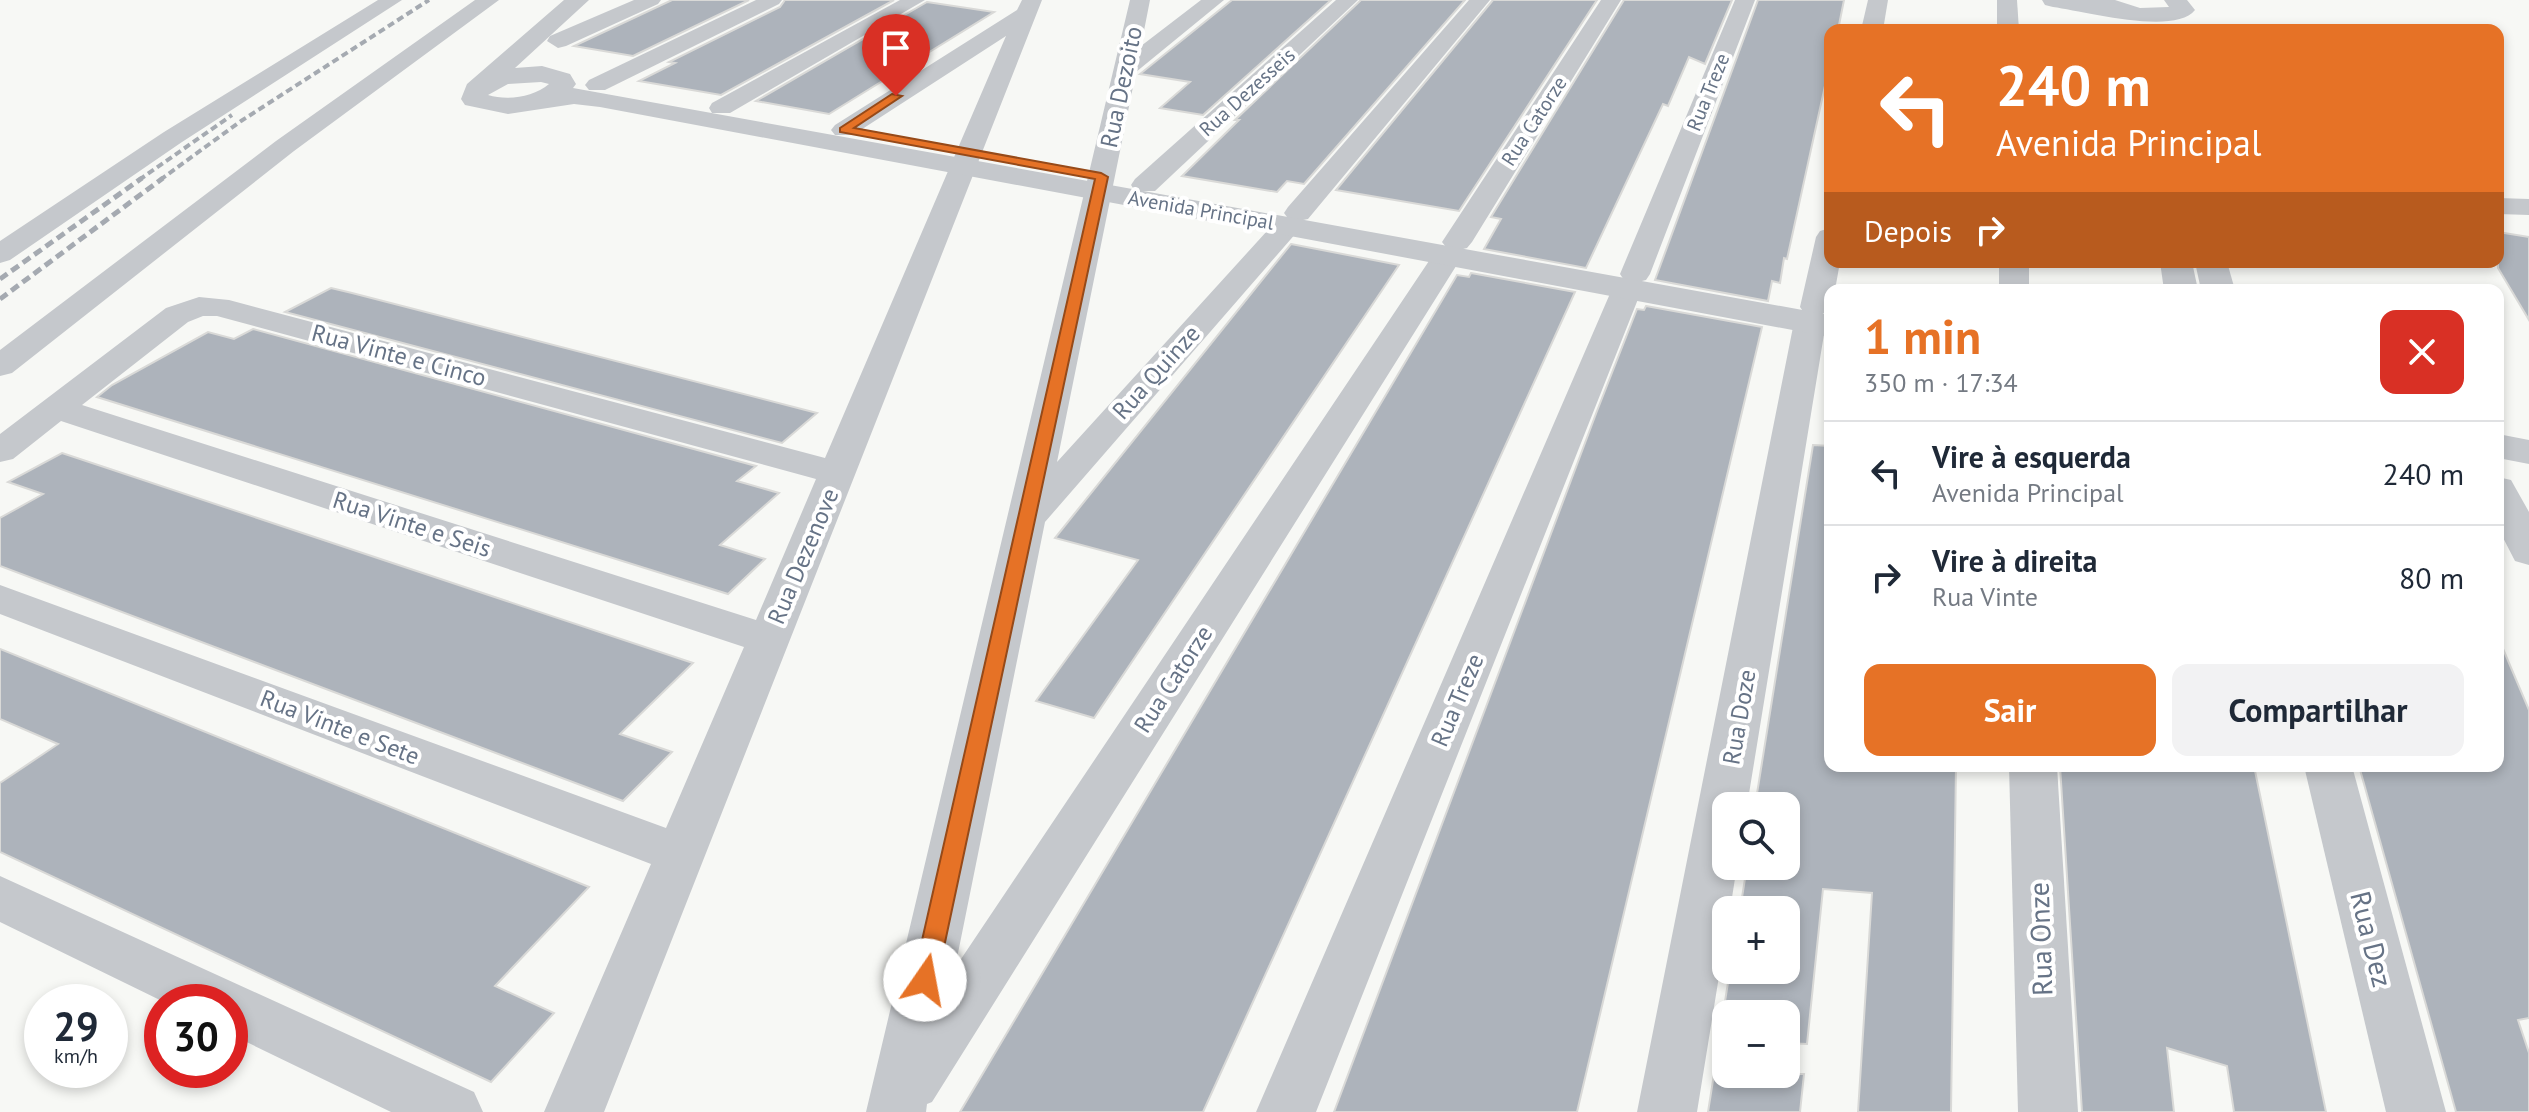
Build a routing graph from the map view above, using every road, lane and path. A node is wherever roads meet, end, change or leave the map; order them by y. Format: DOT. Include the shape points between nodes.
graph roads {
  1 [pos="392,0"];
  2 [pos="489,0"];
  3 [pos="578,0"];
  4 [pos="605,0"];
  5 [pos="651,0"];
  6 [pos="772,0"];
  7 [pos="915,0"];
  8 [pos="1140,0"];
  9 [pos="1214,0"];
  10 [pos="1348,0"];
  11 [pos="1480,0"];
  12 [pos="1611,0"];
  13 [pos="1745,0"];
  14 [pos="1878,0"];
  15 [pos="2007,0"];
  16 [pos="2053,0"];
  17 [pos="2175,0"];
  18 [pos="1029,6"];
  19 [pos="2119,13"];
  20 [pos="2156,22"];
  21 [pos="1873,24"];
  22 [pos="2008,24"];
  23 [pos="558,41"];
  24 [pos="1124,70"];
  25 [pos="548,75"];
  26 [pos="597,85"];
  27 [pos="476,90"];
  28 [pos="525,103"];
  29 [pos="721,108"];
  30 [pos="844,130"];
  31 [pos="967,160"];
  32 [pos="1100,184"];
  33 [pos="1145,185"];
  34 [pos="2504,206"];
  35 [pos="2529,207"];
  36 [pos="1292,219"];
  37 [pos="1452,248"];
  38 [pos="0,254"];
  39 [pos="1631,281"];
  40 [pos="1822,316"];
  41 [pos="0,366"];
  42 [pos="56,408"];
  43 [pos="2504,429"];
  44 [pos="2529,434"];
  45 [pos="2504,447"];
  46 [pos="0,451"];
  47 [pos="2529,452"];
  48 [pos="837,473"];
  49 [pos="2504,500"];
  50 [pos="1026,519"];
  51 [pos="2529,552"];
  52 [pos="0,599"];
  53 [pos="768,639"];
  54 [pos="2033,772"];
  55 [pos="2330,772"];
  56 [pos="680,854"];
  57 [pos="0,898"];
  58 [pos="182,984"];
  59 [pos="248,1015"];
  60 [pos="897,1108"];
  61 [pos="453,1112"];
  62 [pos="574,1112"];
  63 [pos="1286,1112"];
  64 [pos="1667,1112"];
  65 [pos="2048,1112"];
  66 [pos="2416,1112"];
  1 -- 38 [label="street" via="173,137"];
  2 -- 41 [label="street" via="285,146"];
  3 -- 27 [label="street"];
  4 -- 23 [label="street, Avenida Principal"];
  5 -- 23 [label="street"];
  6 -- 26 [label="street"];
  7 -- 29 [label="street"];
  8 -- 24 [label="street, Rua Dezoito"];
  9 -- 24 [label="street"];
  10 -- 33 [label="street, Rua Dezesseis"];
  11 -- 36 [label="street, Rua Quinze"];
  12 -- 37 [label="street, Rua Catorze"];
  13 -- 39 [label="street, Rua Treze"];
  14 -- 21 [label="street"];
  15 -- 22 [label="street"];
  16 -- 19 [label="street"];
  17 -- 20 [label="street" via="2183,10"];
  18 -- 30 [label="street"];
  18 -- 31 [label="street, Rua Dezenove"];
  19 -- 20 [label="street"];
  23 -- 25 [label="street, Avenida Principal" via="541,60"];
  24 -- 32 [label="street, Rua Dezoito"];
  25 -- 26 [label="street, Avenida Principal"];
  25 -- 27 [label="street, Avenida Principal" via="505,77"];
  25 -- 28 [label="street, Avenida Principal" via="563,84 560,89"];
  26 -- 29 [label="street, Avenida Principal"];
  27 -- 28 [label="street, Avenida Principal" via="474,99 488,104"];
  28 -- 31 [label="street, Avenida Principal" via="574,96 600,99"];
  29 -- 30 [label="street, Avenida Principal"];
  30 -- 31 [label="street, Avenida Principal"];
  31 -- 32 [label="street, Avenida Principal"];
  31 -- 48 [label="street, Rua Dezenove"];
  32 -- 33 [label="street, Avenida Principal"];
  32 -- 36 [label="street, Avenida Principal"];
  32 -- 50 [label="street, Rua Dezoito"];
  33 -- 36 [label="street, Avenida Principal"];
  34 -- 35 [label="street"];
  36 -- 37 [label="street, Avenida Principal"];
  36 -- 50 [label="street, Rua Quinze"];
  37 -- 39 [label="street, Avenida Principal"];
  37 -- 60 [label="street, Rua Catorze"];
  39 -- 40 [label="street, Avenida Principal"];
  39 -- 63 [label="street, Rua Treze"];
  40 -- 64 [label="street, Rua Doze"];
  42 -- 46 [label="street, Rua Vinte e Cinco"];
  42 -- 48 [label="street, Rua Vinte e Cinco" via="177,315 199,306 218,307"];
  42 -- 53 [label="street, Rua Vinte e Seis"];
  43 -- 44 [label="street"];
  45 -- 47 [label="street"];
  48 -- 53 [label="street, Rua Dezenove"];
  49 -- 51 [label="street"];
  50 -- 60 [label="street, Rua Dezoito"];
  52 -- 56 [label="street, Rua Vinte e Sete"];
  53 -- 56 [label="street, Rua Dezenove"];
  54 -- 65 [label="street, Rua Onze"];
  55 -- 66 [label="street, Rua Dez"];
  56 -- 62 [label="street, Rua Dezenove"];
  57 -- 58 [label="street"];
  59 -- 61 [label="street"];
}
